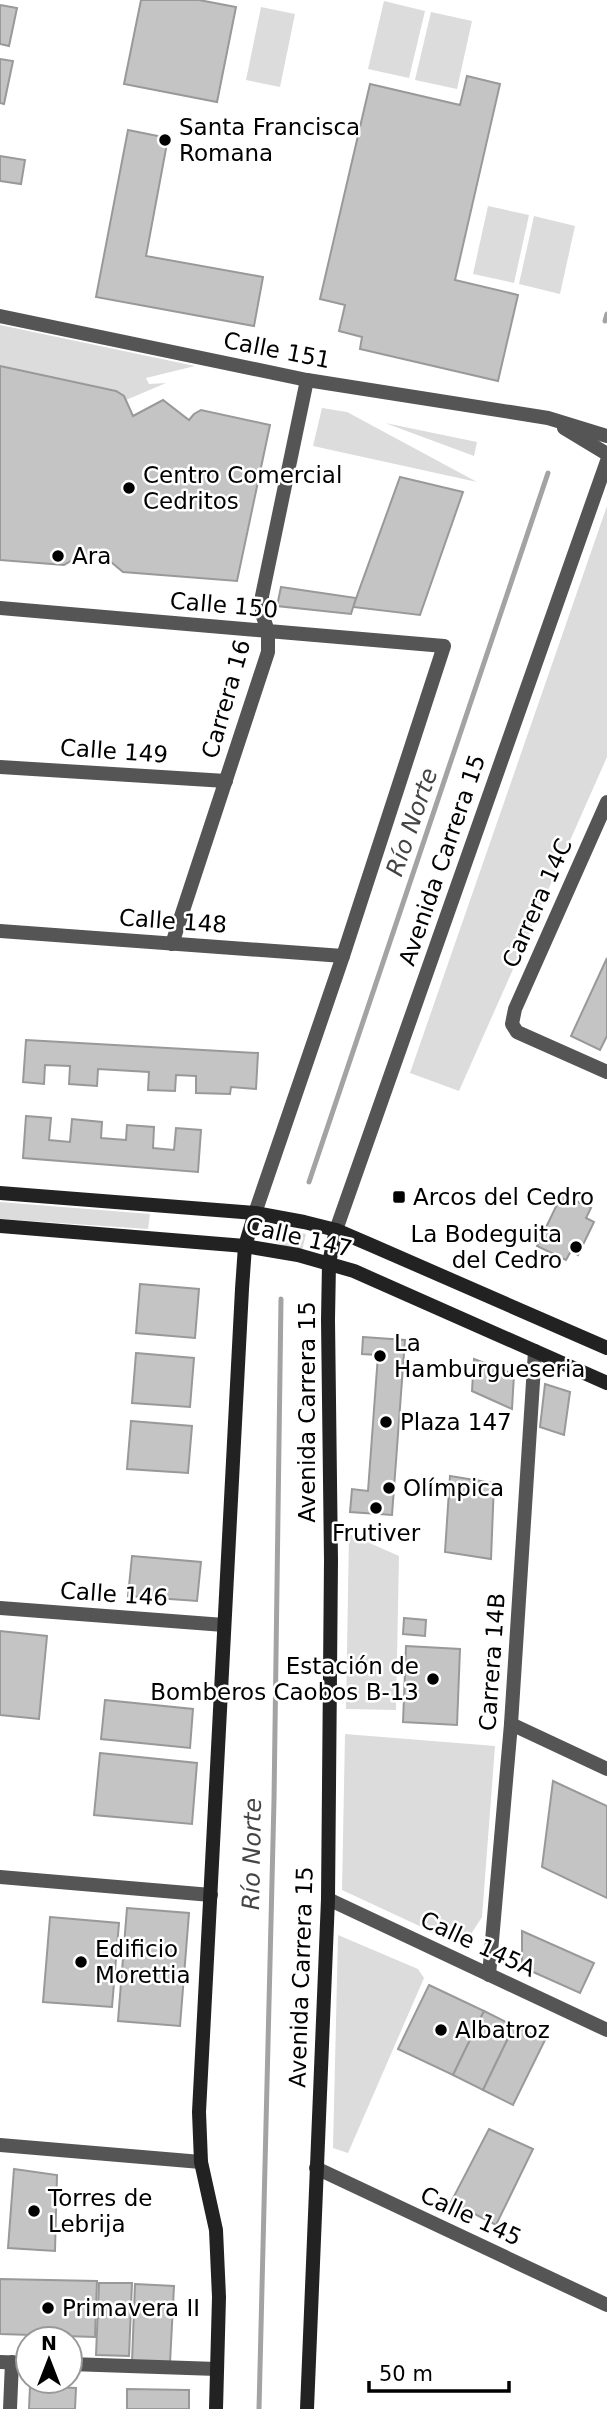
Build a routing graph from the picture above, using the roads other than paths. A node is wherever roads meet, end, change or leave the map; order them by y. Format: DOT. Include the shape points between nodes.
graph roads {
  1 [pos="0,316"];
  2 [pos="307,380"];
  3 [pos="548,418"];
  4 [pos="607,436"];
  5 [pos="607,454"];
  6 [pos="607,461"];
  7 [pos="0,608"];
  8 [pos="268,631"];
  9 [pos="0,766"];
  10 [pos="226,781"];
  11 [pos="607,802"];
  12 [pos="0,931"];
  13 [pos="172,944"];
  14 [pos="343,956"];
  15 [pos="607,1073"];
  16 [pos="0,1193"];
  17 [pos="254,1213"];
  18 [pos="0,1226"];
  19 [pos="336,1230"];
  20 [pos="245,1246"];
  21 [pos="329,1263"];
  22 [pos="607,1348"];
  23 [pos="535,1351"];
  24 [pos="607,1383"];
  25 [pos="0,1608"];
  26 [pos="224,1625"];
  27 [pos="511,1724"];
  28 [pos="607,1769"];
  29 [pos="0,1877"];
  30 [pos="211,1895"];
  31 [pos="328,1899"];
  32 [pos="489,1975"];
  33 [pos="607,2031"];
  34 [pos="0,2145"];
  35 [pos="201,2162"];
  36 [pos="316,2168"];
  37 [pos="607,2305"];
  38 [pos="6,2362"];
  39 [pos="84,2364"];
  40 [pos="217,2369"];
  41 [pos="10,2409"];
  42 [pos="216,2409"];
  43 [pos="306,2409"];
  1 -- 2 [label="street, Calle 151"];
  2 -- 3 [label="street, Calle 151"];
  2 -- 8 [label="street, Carrera 16" via="262,596"];
  3 -- 4 [label="street, Calle 151"];
  3 -- 5 [label="street, Calle 151"];
  6 -- 19 [label="street, Avenida Carrera 15"];
  7 -- 8 [label="street, Calle 150"];
  8 -- 10 [label="street, Carrera 16" via="268,652"];
  8 -- 14 [label="street, Calle 150" via="444,646"];
  9 -- 10 [label="street, Calle 149"];
  10 -- 13 [label="street, Carrera 16"];
  11 -- 15 [label="street, Carrera 14C" via="512,1024 517,1032"];
  12 -- 13 [label="street, Calle 148"];
  13 -- 14 [label="street, Calle 148"];
  14 -- 17 [label="street"];
  16 -- 17 [label="main road, Calle 147"];
  17 -- 19 [label="main road, Calle 147"];
  17 -- 20 [label="main road"];
  18 -- 20 [label="main road, Calle 147"];
  19 -- 21 [label="main road, Avenida Carrera 15"];
  19 -- 22 [label="main road, Calle 147"];
  20 -- 21 [label="main road, Calle 147"];
  20 -- 26 [label="main road"];
  21 -- 23 [label="main road, Calle 147"];
  21 -- 31 [label="main road, Avenida Carrera 15"];
  23 -- 24 [label="main road, Calle 147"];
  23 -- 27 [label="street, Carrera 14B"];
  25 -- 26 [label="street, Calle 146"];
  26 -- 30 [label="main road"];
  27 -- 28 [label="street"];
  27 -- 32 [label="street, Carrera 14B"];
  29 -- 30 [label="street"];
  30 -- 35 [label="main road" via="199,2112"];
  31 -- 32 [label="street, Calle 145A"];
  31 -- 36 [label="main road, Avenida Carrera 15"];
  32 -- 33 [label="street, Calle 145A"];
  34 -- 35 [label="street"];
  35 -- 40 [label="main road" via="216,2230"];
  36 -- 37 [label="street, Calle 145"];
  36 -- 43 [label="main road, Avenida Carrera 15"];
  38 -- 41 [label="street"];
  39 -- 40 [label="street"];
  40 -- 42 [label="main road"];
}
